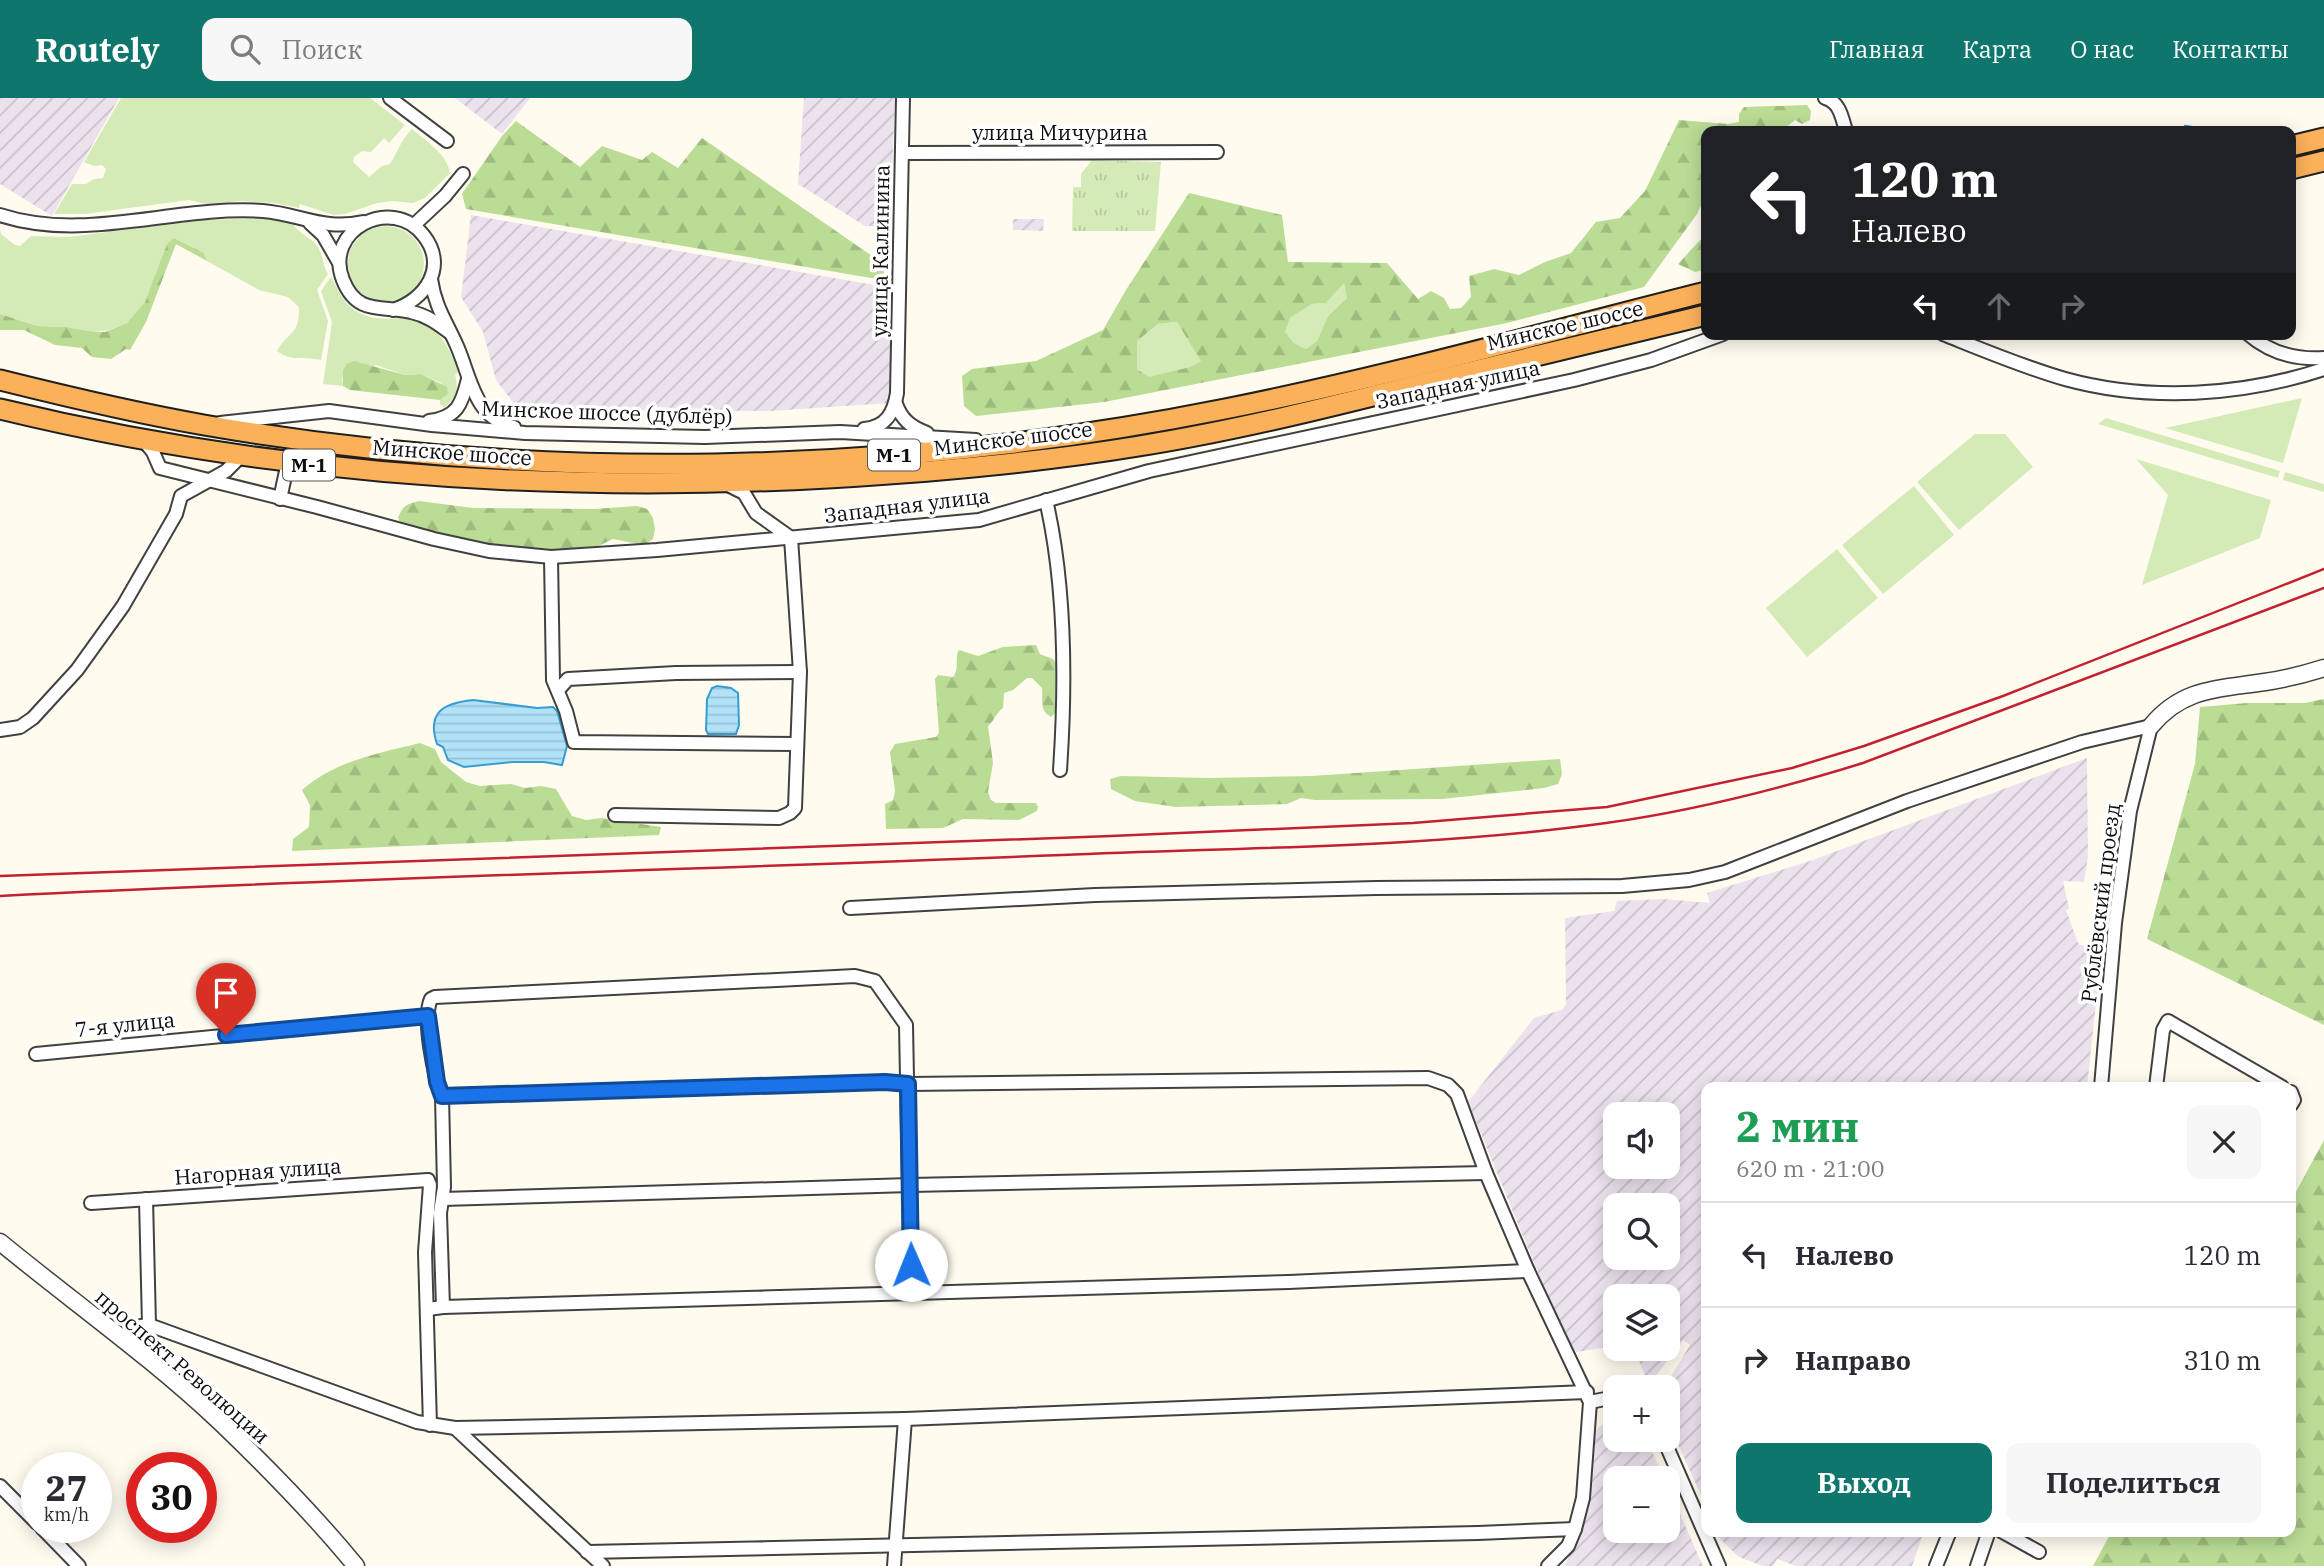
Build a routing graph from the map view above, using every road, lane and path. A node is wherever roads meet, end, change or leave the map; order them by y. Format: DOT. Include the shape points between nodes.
graph roads {
  1 [pos="390,98"];
  2 [pos="903,98"];
  3 [pos="1825,98"];
  4 [pos="1844,126"];
  5 [pos="2324,138"];
  6 [pos="447,141"];
  7 [pos="2296,145"];
  8 [pos="1217,152"];
  9 [pos="902,153"];
  10 [pos="2323,161"];
  11 [pos="2296,168"];
  12 [pos="463,174"];
  13 [pos="2296,175"];
  14 [pos="0,215"];
  15 [pos="304,219"];
  16 [pos="363,222"];
  17 [pos="414,225"];
  18 [pos="340,264"];
  19 [pos="431,279"];
  20 [pos="1701,293"];
  21 [pos="393,310"];
  22 [pos="1701,317"];
  23 [pos="449,332"];
  24 [pos="1706,340"];
  25 [pos="1959,340"];
  26 [pos="2256,340"];
  27 [pos="2324,358"];
  28 [pos="2324,371"];
  29 [pos="468,379"];
  30 [pos="0,380"];
  31 [pos="896,404"];
  32 [pos="0,409"];
  33 [pos="419,421"];
  34 [pos="202,425"];
  35 [pos="539,432"];
  36 [pos="840,432"];
  37 [pos="941,438"];
  38 [pos="144,441"];
  39 [pos="1012,442"];
  40 [pos="241,456"];
  41 [pos="288,462"];
  42 [pos="208,481"];
  43 [pos="725,484"];
  44 [pos="280,499"];
  45 [pos="1046,500"];
  46 [pos="791,538"];
  47 [pos="551,557"];
  48 [pos="2324,668"];
  49 [pos="800,672"];
  50 [pos="558,690"];
  51 [pos="2151,726"];
  52 [pos="0,730"];
  53 [pos="797,744"];
  54 [pos="1060,770"];
  55 [pos="615,815"];
  56 [pos="850,908"];
  57 [pos="428,1016"];
  58 [pos="36,1054"];
  59 [pos="2101,1082"];
  60 [pos="2157,1082"];
  61 [pos="2273,1082"];
  62 [pos="908,1084"];
  63 [pos="442,1096"];
  64 [pos="1486,1173"];
  65 [pos="910,1185"];
  66 [pos="146,1199"];
  67 [pos="443,1199"];
  68 [pos="91,1203"];
  69 [pos="0,1242"];
  70 [pos="1528,1271"];
  71 [pos="911,1291"];
  72 [pos="443,1307"];
  73 [pos="428,1309"];
  74 [pos="149,1325"];
  75 [pos="125,1342"];
  76 [pos="1588,1397"];
  77 [pos="1603,1397"];
  78 [pos="905,1419"];
  79 [pos="430,1425"];
  80 [pos="455,1428"];
  81 [pos="1669,1452"];
  82 [pos="0,1486"];
  83 [pos="21,1507"];
  84 [pos="1701,1525"];
  85 [pos="1575,1529"];
  86 [pos="1706,1537"];
  87 [pos="1948,1537"];
  88 [pos="1987,1537"];
  89 [pos="2012,1537"];
  90 [pos="57,1543"];
  91 [pos="895,1544"];
  92 [pos="587,1552"];
  93 [pos="2039,1552"];
  94 [pos="79,1566"];
  95 [pos="356,1566"];
  96 [pos="603,1566"];
  97 [pos="894,1566"];
  98 [pos="1548,1566"];
  99 [pos="1719,1566"];
  100 [pos="1936,1566"];
  101 [pos="1977,1566"];
  1 -- 6 [label="street"];
  2 -- 9 [label="street, улица Калинина"];
  3 -- 4 [label="street" via="1839,109"];
  5 -- 7 [label="highway"];
  8 -- 9 [label="street, улица Мичурина"];
  9 -- 31 [label="street, улица Калинина"];
  10 -- 11 [label="highway"];
  10 -- 13 [label="street"];
  12 -- 17 [label="street"];
  14 -- 15 [label="street" via="80,226 200,211 276,212"];
  15 -- 16 [label="street" via="328,226"];
  15 -- 18 [label="street" via="323,235"];
  16 -- 17 [label="street" via="389,216"];
  16 -- 18 [label="street" via="346,240"];
  17 -- 19 [label="street" via="432,251"];
  18 -- 21 [label="street" via="342,279 356,298 377,309"];
  19 -- 21 [label="street" via="416,299"];
  19 -- 23 [label="street" via="437,310"];
  20 -- 39 [label="highway, Минское шоссе / М-1" via="1237,407"];
  21 -- 23 [label="street" via="420,314"];
  22 -- 43 [label="highway, Минское шоссе / М-1" via="1144,445 981,467"];
  23 -- 29 [label="street"];
  24 -- 45 [label="street, Западная улица" via="1574,380 1149,471"];
  25 -- 28 [label="street" via="2066,379 2161,394 2247,388"];
  26 -- 27 [label="street" via="2286,356"];
  29 -- 33 [label="street" via="460,405 452,413"];
  29 -- 35 [label="street" via="482,407 495,419"];
  30 -- 34 [label="highway, М-1"];
  31 -- 36 [label="street" via="886,422"];
  31 -- 37 [label="street" via="913,428"];
  32 -- 38 [label="highway, Минское шоссе / М-1"];
  33 -- 34 [label="street, Минское шоссе (дублёр)" via="312,411"];
  33 -- 35 [label="street, Минское шоссе (дублёр)"];
  34 -- 39 [label="highway, Минское шоссе / М-1" via="419,454 622,464 779,462"];
  35 -- 36 [label="street, Минское шоссе (дублёр)" via="705,437"];
  36 -- 37 [label="street, Минское шоссе (дублёр)"];
  37 -- 39 [label="street, Минское шоссе (дублёр)"];
  38 -- 40 [label="highway, Минское шоссе / М-1"];
  38 -- 42 [label="street, Западная улица" via="160,468"];
  40 -- 41 [label="highway, Минское шоссе / М-1"];
  40 -- 42 [label="street"];
  41 -- 43 [label="highway, Минское шоссе / М-1" via="516,480"];
  41 -- 44 [label="street"];
  42 -- 44 [label="street, Западная улица"];
  42 -- 52 [label="street" via="181,496 176,514 123,606 77,670 33,718 20,727"];
  43 -- 46 [label="street" via="744,493 755,513"];
  44 -- 47 [label="street, Западная улица" via="489,551"];
  45 -- 46 [label="street, Западная улица" via="979,520"];
  45 -- 54 [label="street" via="1060,587"];
  46 -- 47 [label="street, Западная улица"];
  46 -- 49 [label="street"];
  47 -- 50 [label="street" via="553,680"];
  48 -- 51 [label="street" via="2193,695 2163,711"];
  49 -- 50 [label="street" via="568,680"];
  49 -- 53 [label="street"];
  50 -- 53 [label="street" via="574,742"];
  51 -- 56 [label="street" via="2082,742 1907,801 1725,872 1689,880 1622,886 1095,895"];
  51 -- 59 [label="street, Рублёвский проезд" via="2130,811"];
  53 -- 55 [label="street" via="796,800 790,813 779,818"];
  57 -- 58 [label="street, 7-я улица"];
  57 -- 62 [label="street" via="435,997 855,976 875,981 906,1025"];
  57 -- 63 [label="street"];
  60 -- 61 [label="street" via="2168,1021"];
  62 -- 63 [label="street"];
  62 -- 64 [label="street" via="1428,1078 1448,1085 1457,1094"];
  62 -- 65 [label="street"];
  63 -- 67 [label="street"];
  64 -- 65 [label="street"];
  64 -- 70 [label="street"];
  65 -- 67 [label="street"];
  65 -- 71 [label="street"];
  66 -- 68 [label="street, Нагорная улица"];
  66 -- 73 [label="street, Нагорная улица" via="428,1180"];
  66 -- 74 [label="street"];
  67 -- 72 [label="street"];
  69 -- 75 [label="street, проспект Революции"];
  70 -- 71 [label="street"];
  70 -- 76 [label="street"];
  71 -- 72 [label="street"];
  72 -- 73 [label="street"];
  73 -- 79 [label="street"];
  74 -- 75 [label="street" via="141,1326"];
  74 -- 79 [label="street"];
  75 -- 95 [label="street, проспект Революции" via="219,1422"];
  76 -- 77 [label="street"];
  76 -- 78 [label="street"];
  76 -- 85 [label="street" via="1583,1498"];
  78 -- 80 [label="street"];
  78 -- 91 [label="street"];
  79 -- 80 [label="street"];
  80 -- 92 [label="street"];
  81 -- 84 [label="street"];
  82 -- 83 [label="street"];
  85 -- 91 [label="street"];
  85 -- 98 [label="street" via="1568,1546"];
  86 -- 99 [label="street"];
  87 -- 100 [label="street"];
  88 -- 101 [label="street"];
  89 -- 93 [label="street"];
  90 -- 94 [label="street"];
  91 -- 92 [label="street"];
  91 -- 97 [label="street"];
  92 -- 96 [label="street"];
}
